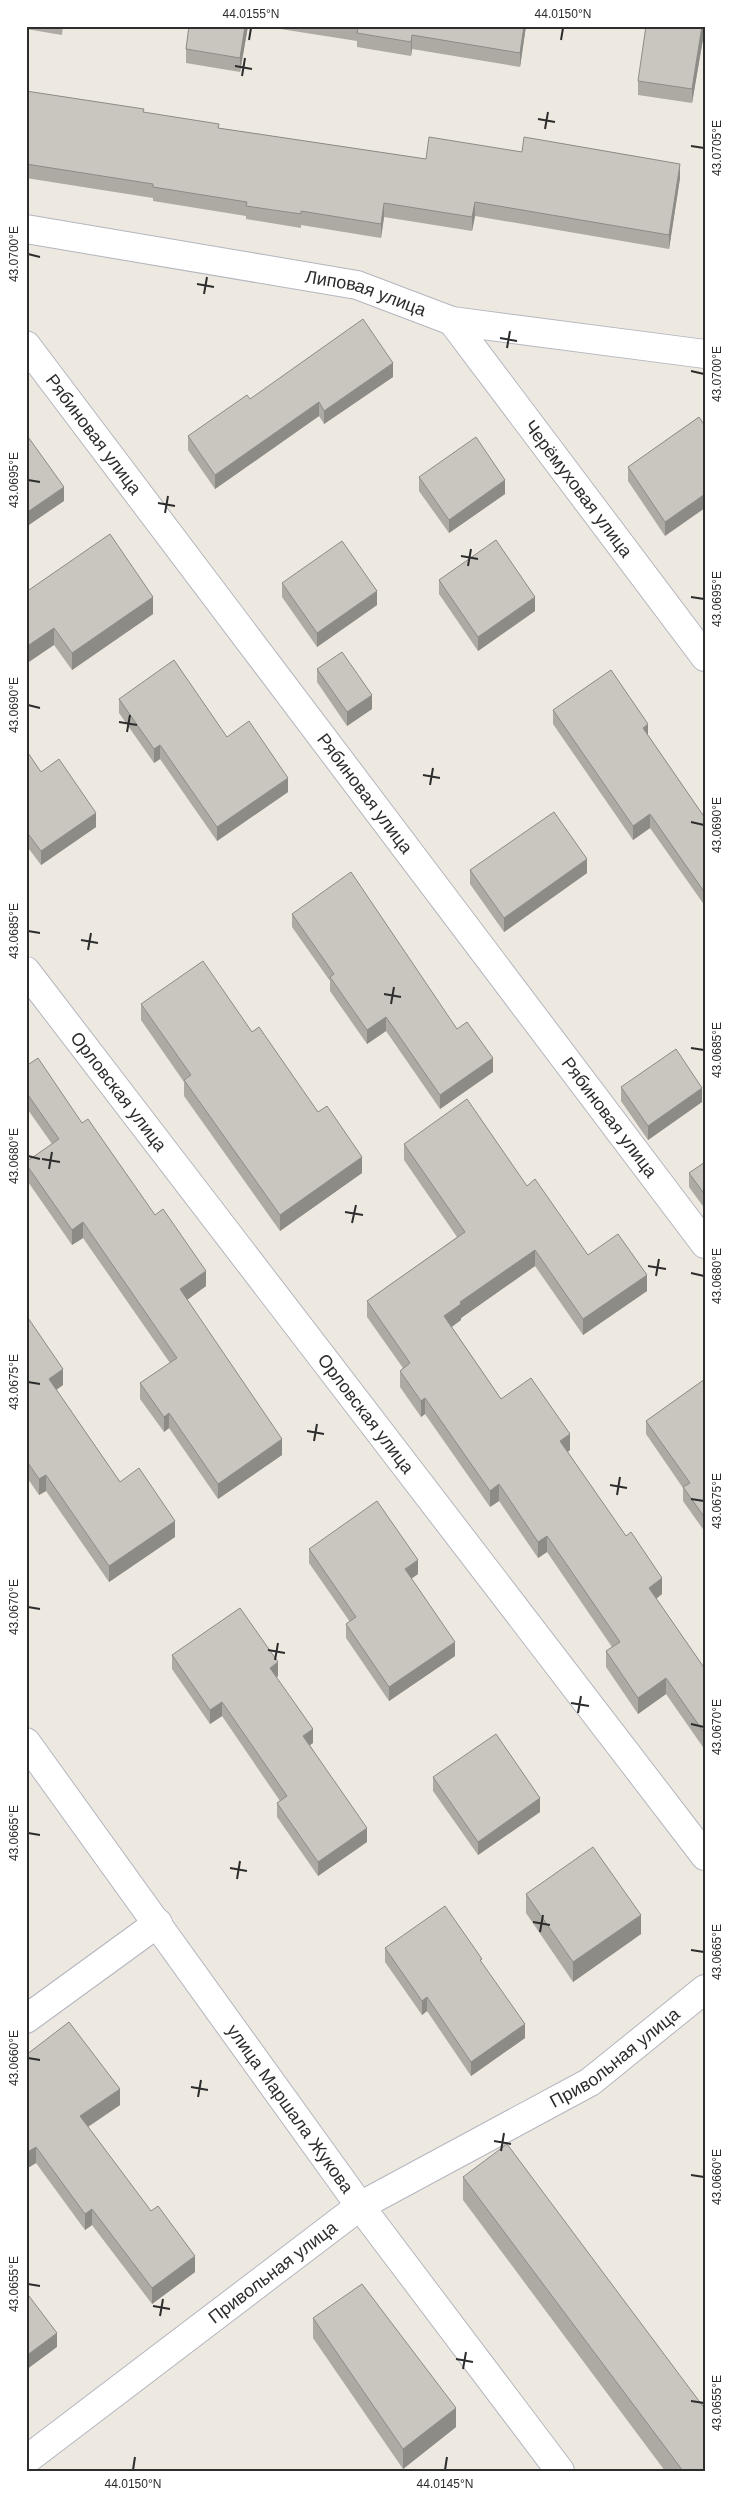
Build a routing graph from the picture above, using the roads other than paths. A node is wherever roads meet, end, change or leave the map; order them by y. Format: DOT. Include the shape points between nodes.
graph roads {
  1 [pos="26,229"];
  2 [pos="452,321"];
  3 [pos="26,345"];
  4 [pos="705,354"];
  5 [pos="705,657"];
  6 [pos="26,971"];
  7 [pos="705,1244"];
  8 [pos="26,1742"];
  9 [pos="705,1856"];
  10 [pos="158,1923"];
  11 [pos="705,1989"];
  12 [pos="26,2019"];
  13 [pos="360,2206"];
  14 [pos="26,2460"];
  15 [pos="560,2471"];
  1 -- 2 [label="street, Липовая улица" via="357,285"];
  2 -- 4 [label="street, Липовая улица"];
  2 -- 5 [label="street, Черёмуховая улица"];
  3 -- 7 [label="street, Рябиновая улица"];
  6 -- 9 [label="street, Орловская улица"];
  8 -- 10 [label="street, улица Маршала Жукова"];
  10 -- 12 [label="street"];
  10 -- 13 [label="street, улица Маршала Жукова"];
  11 -- 13 [label="street, Привольная улица" via="590,2082"];
  13 -- 14 [label="street, Привольная улица"];
  13 -- 15 [label="street, улица Маршала Жукова"];
}
